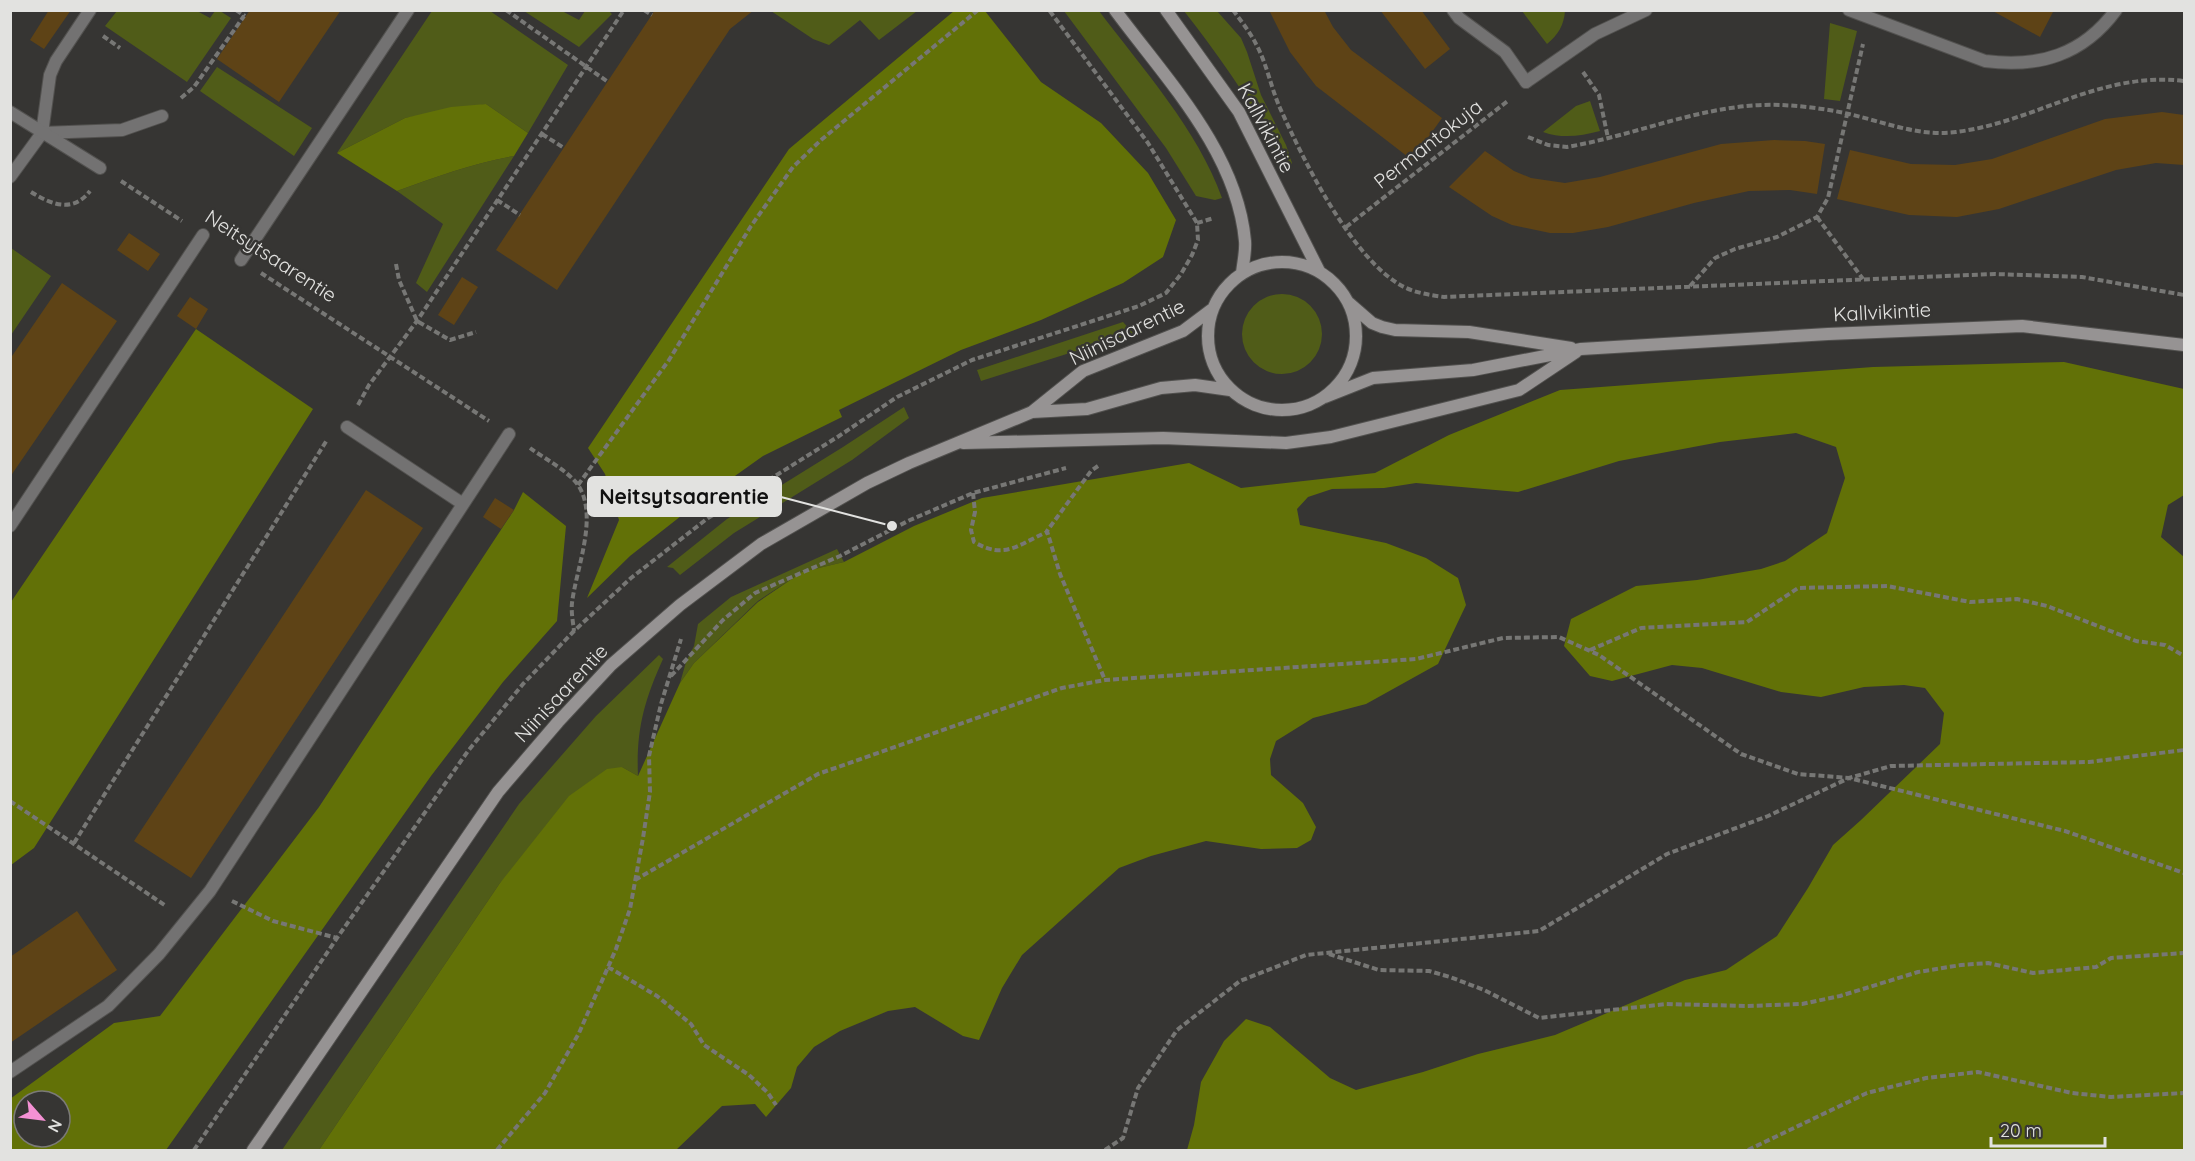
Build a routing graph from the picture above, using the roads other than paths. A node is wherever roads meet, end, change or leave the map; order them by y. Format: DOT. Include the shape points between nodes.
graph roads {
  1 [pos="90,10"];
  2 [pos="408,10"];
  3 [pos="1115,10"];
  4 [pos="1166,10"];
  5 [pos="1453,10"];
  6 [pos="1646,10"];
  7 [pos="1849,10"];
  8 [pos="2116,10"];
  9 [pos="10,112"];
  10 [pos="162,116"];
  11 [pos="42,133"];
  12 [pos="103,169"];
  13 [pos="10,177"];
  14 [pos="203,235"];
  15 [pos="241,260"];
  16 [pos="1319,271"];
  17 [pos="1242,273"];
  18 [pos="1348,301"];
  19 [pos="1211,310"];
  20 [pos="2184,345"];
  21 [pos="1581,349"];
  22 [pos="1230,390"];
  23 [pos="1325,397"];
  24 [pos="1032,412"];
  25 [pos="347,427"];
  26 [pos="509,434"];
  27 [pos="953,443"];
  28 [pos="463,504"];
  29 [pos="10,526"];
  30 [pos="10,1072"];
  31 [pos="253,1150"];
  1 -- 11 [label="street" via="50,75"];
  2 -- 15 [label="street"];
  3 -- 17 [label="main road" via="1204,128 1228,174 1246,243"];
  4 -- 16 [label="main road, Kallvikintie" via="1239,111"];
  5 -- 6 [label="street" via="1505,52 1526,82 1595,34"];
  7 -- 8 [label="street" via="1985,61 2006,64 2060,55 2086,42"];
  9 -- 11 [label="street"];
  10 -- 11 [label="street" via="122,130"];
  11 -- 12 [label="street"];
  11 -- 13 [label="street"];
  14 -- 29 [label="street"];
  16 -- 17 [label="main road" via="1281,261 1260,264"];
  16 -- 18 [label="main road" via="1336,284"];
  17 -- 19 [label="main road" via="1224,289"];
  18 -- 21 [label="main road, Kallvikintie" via="1372,323 1395,330 1468,332"];
  18 -- 23 [label="main road" via="1355,321 1356,343 1351,363"];
  19 -- 22 [label="main road" via="1207,331 1209,353"];
  19 -- 24 [label="main road, Niinisaarentie" via="1183,331 1083,371"];
  20 -- 21 [label="main road, Kallvikintie" via="2022,326"];
  21 -- 23 [label="main road, Kallvikintie" via="1473,370 1373,378"];
  21 -- 27 [label="main road" via="1519,390 1331,437 1286,443 1163,438"];
  22 -- 23 [label="main road" via="1251,404 1276,410 1302,408"];
  22 -- 24 [label="main road, Niinisaarentie" via="1195,385 1161,388 1087,409"];
  24 -- 27 [label="main road, Niinisaarentie"];
  25 -- 28 [label="street"];
  26 -- 28 [label="street"];
  27 -- 31 [label="main road, Niinisaarentie" via="867,483 762,544 680,605 611,665 498,792"];
  28 -- 30 [label="street" via="187,921 108,1006"];
}
